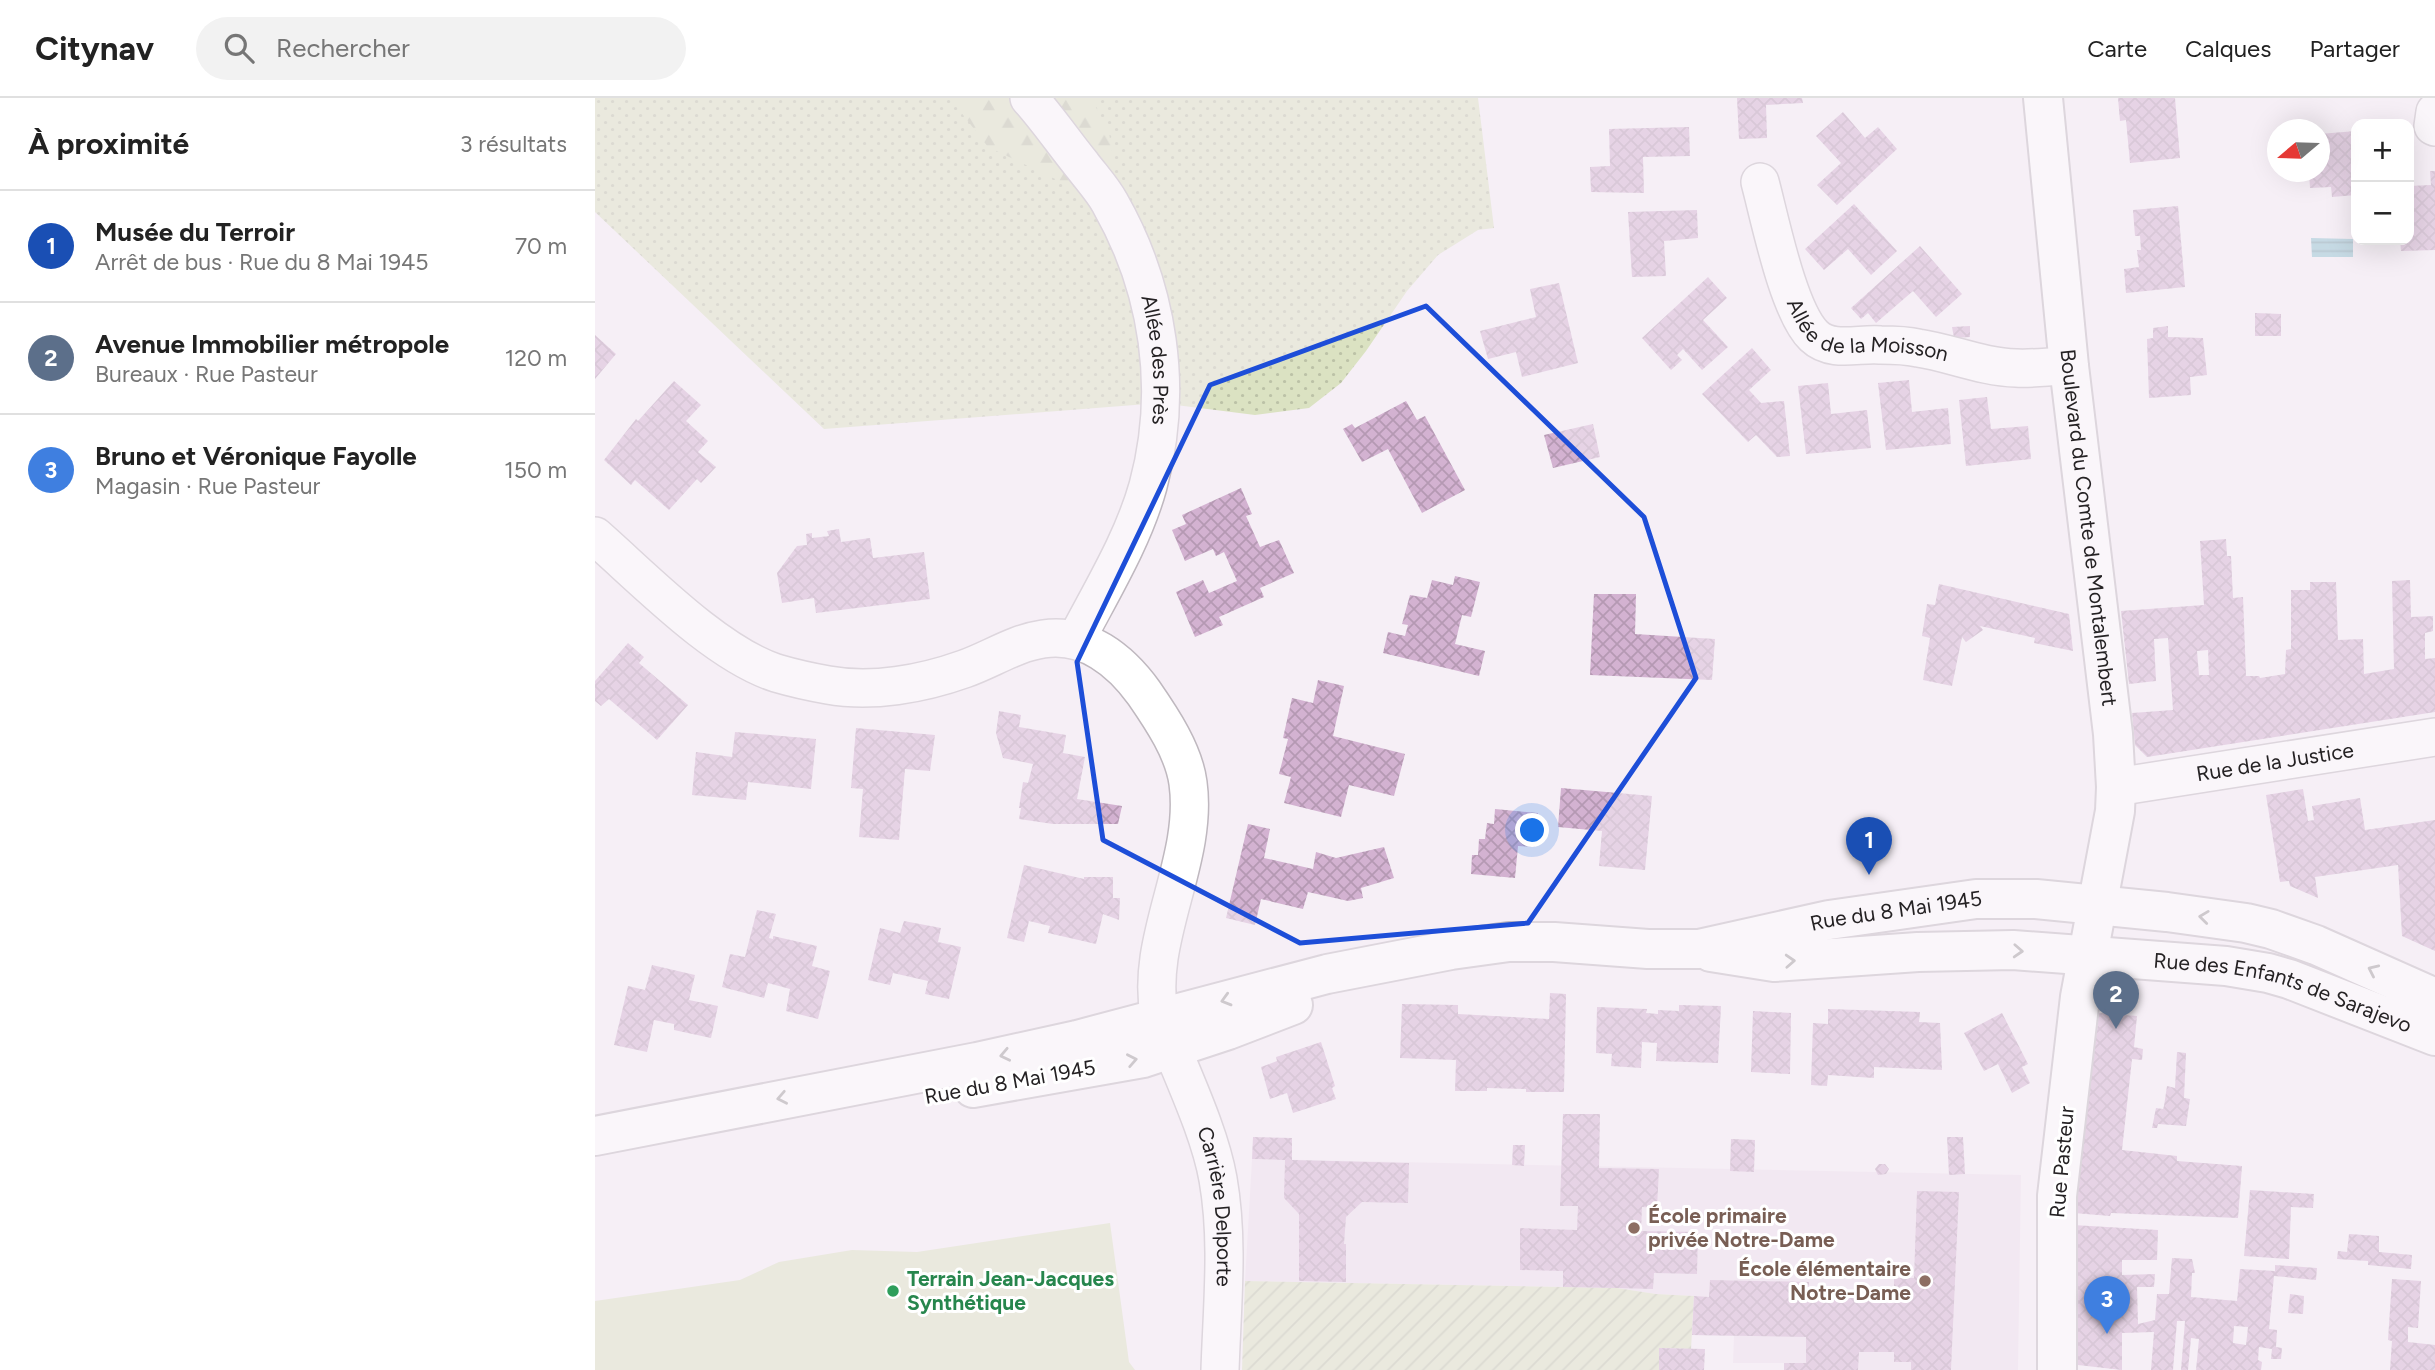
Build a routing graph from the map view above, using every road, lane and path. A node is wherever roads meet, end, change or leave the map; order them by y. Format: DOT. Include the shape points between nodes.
graph roads {
  1 [pos="1029,98"];
  2 [pos="2043,98"];
  3 [pos="2435,112"];
  4 [pos="2435,127"];
  5 [pos="1760,182"];
  6 [pos="2069,366"];
  7 [pos="595,536"];
  8 [pos="1076,640"];
  9 [pos="2435,737"];
  10 [pos="2116,788"];
  11 [pos="2096,905"];
  12 [pos="1699,949"];
  13 [pos="2086,955"];
  14 [pos="2435,998"];
  15 [pos="1166,1034"];
  16 [pos="2435,1036"];
  17 [pos="595,1136"];
  18 [pos="595,1160"];
  19 [pos="1220,1370"];
  20 [pos="2057,1370"];
  1 -- 8 [label="street, Allée des Près" via="1110,202 1139,263 1154,314 1162,379 1156,451 1147,488 1126,542"];
  2 -- 6 [label="main road, Boulevard du Comte de Montalembert"];
  3 -- 4 [label="street"];
  5 -- 6 [label="street, Allée de la Moisson" via="1793,301 1815,338 1832,345 1916,347 1986,365"];
  6 -- 10 [label="main road, Boulevard du Comte de Montalembert"];
  7 -- 8 [label="street" via="736,653 775,672 830,685 924,682 1044,638"];
  8 -- 15 [label="street" via="1102,651 1129,673 1156,710 1188,782 1185,842 1156,977 1156,1001"];
  9 -- 10 [label="street, Rue de la Justice"];
  10 -- 11 [label="main road, Boulevard du Comte de Montalembert"];
  11 -- 12 [label="main road, Rue du 8 Mai 1945" via="1976,899 1829,920"];
  11 -- 13 [label="main road, Boulevard du Comte de Montalembert"];
  14 -- 11 [label="main road, Rue des Enfants de Sarajevo, one-way" via="2271,929"];
  12 -- 13 [label="main road, Rue du 8 Mai 1945, one-way" via="1774,962 1960,951"];
  12 -- 15 [label="main road, Rue du 8 Mai 1945" via="1554,942 1451,950 1327,974"];
  13 -- 16 [label="main road, Rue des Enfants de Sarajevo" via="2268,973"];
  13 -- 20 [label="main road, Rue Pasteur" via="2057,1196"];
  15 -- 17 [label="main road, Rue du 8 Mai 1945, one-way" via="873,1080"];
  18 -- 15 [label="main road, Rue du 8 Mai 1945, one-way" via="1117,1063"];
  15 -- 19 [label="street, Carrière Delporte" via="1217,1176 1223,1233"];
}
